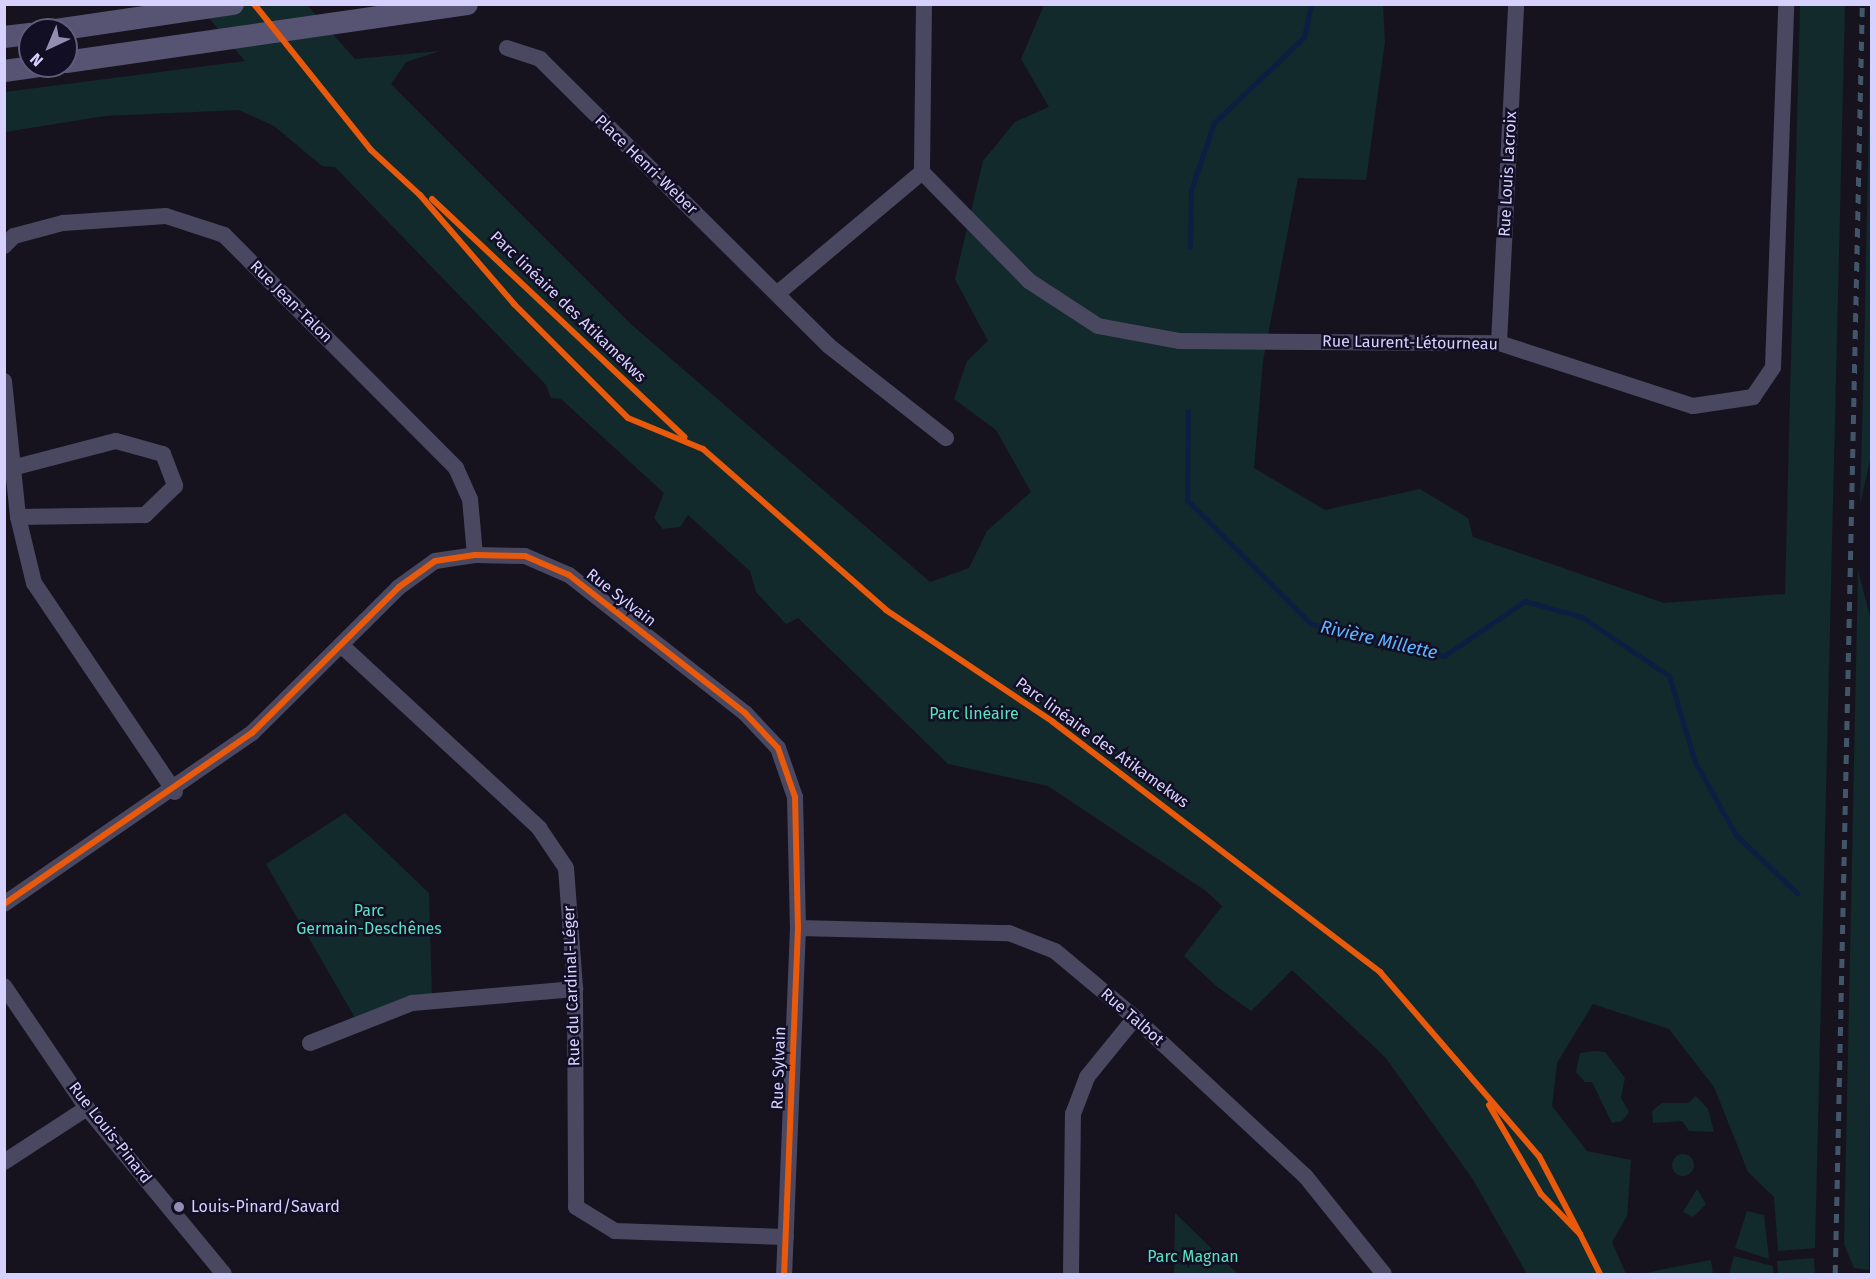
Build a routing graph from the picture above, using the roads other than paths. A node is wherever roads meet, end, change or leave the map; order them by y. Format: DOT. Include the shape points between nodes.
graph roads {
  1 [pos="233,4"];
  2 [pos="467,4"];
  3 [pos="924,4"];
  4 [pos="1516,4"];
  5 [pos="1786,4"];
  6 [pos="78,27"];
  7 [pos="507,48"];
  8 [pos="78,60"];
  9 [pos="922,172"];
  10 [pos="4,246"];
  11 [pos="778,294"];
  12 [pos="1499,342"];
  13 [pos="4,381"];
  14 [pos="946,438"];
  15 [pos="12,468"];
  16 [pos="18,518"];
  17 [pos="475,555"];
  18 [pos="340,645"];
  19 [pos="175,792"];
  20 [pos="4,904"];
  21 [pos="798,928"];
  22 [pos="4,986"];
  23 [pos="575,989"];
  24 [pos="1136,1018"];
  25 [pos="310,1043"];
  26 [pos="87,1108"];
  27 [pos="4,1162"];
  28 [pos="786,1237"];
  29 [pos="224,1275"];
  30 [pos="784,1275"];
  31 [pos="1071,1275"];
  32 [pos="1384,1275"];
  1 -- 6 [label="main road"];
  2 -- 8 [label="main road"];
  3 -- 9 [label="street"];
  4 -- 12 [label="street, Rue Louis Lacroix"];
  5 -- 12 [label="street, Rue Laurent-Létourneau" via="1773,367 1753,397 1693,406"];
  7 -- 11 [label="street, Place Henri-Weber" via="540,59"];
  9 -- 11 [label="street"];
  9 -- 12 [label="street, Rue Laurent-Létourneau" via="1029,281 1098,326 1179,340"];
  10 -- 17 [label="street, Rue Jean-Talon" via="14,236 63,223 166,216 224,235 456,468 470,499"];
  11 -- 14 [label="street, Place Henri-Weber" via="829,346"];
  13 -- 15 [label="street"];
  15 -- 16 [label="street"];
  15 -- 16 [label="street" via="116,441 163,454 175,486 145,515"];
  16 -- 19 [label="street" via="34,583"];
  17 -- 18 [label="street, Rue Sylvain" via="435,561 399,587"];
  17 -- 21 [label="street, Rue Sylvain" via="525,556 569,575 745,713 778,748 795,797"];
  18 -- 19 [label="street, Rue Sylvain" via="252,733"];
  18 -- 23 [label="street, Rue du Cardinal-Léger" via="545,836 566,868"];
  19 -- 20 [label="street, Rue Sylvain"];
  21 -- 24 [label="street, Rue Talbot" via="1009,933 1055,951"];
  21 -- 28 [label="street, Rue Sylvain"];
  22 -- 26 [label="street, Rue Louis-Pinard"];
  23 -- 25 [label="street" via="412,1003"];
  23 -- 28 [label="street, Rue du Cardinal-Léger" via="576,1207 615,1231"];
  24 -- 31 [label="street" via="1087,1077 1073,1114"];
  24 -- 32 [label="street, Rue Talbot" via="1306,1176"];
  26 -- 27 [label="street"];
  26 -- 29 [label="street, Rue Louis-Pinard"];
  28 -- 30 [label="street, Rue Sylvain"];
}
